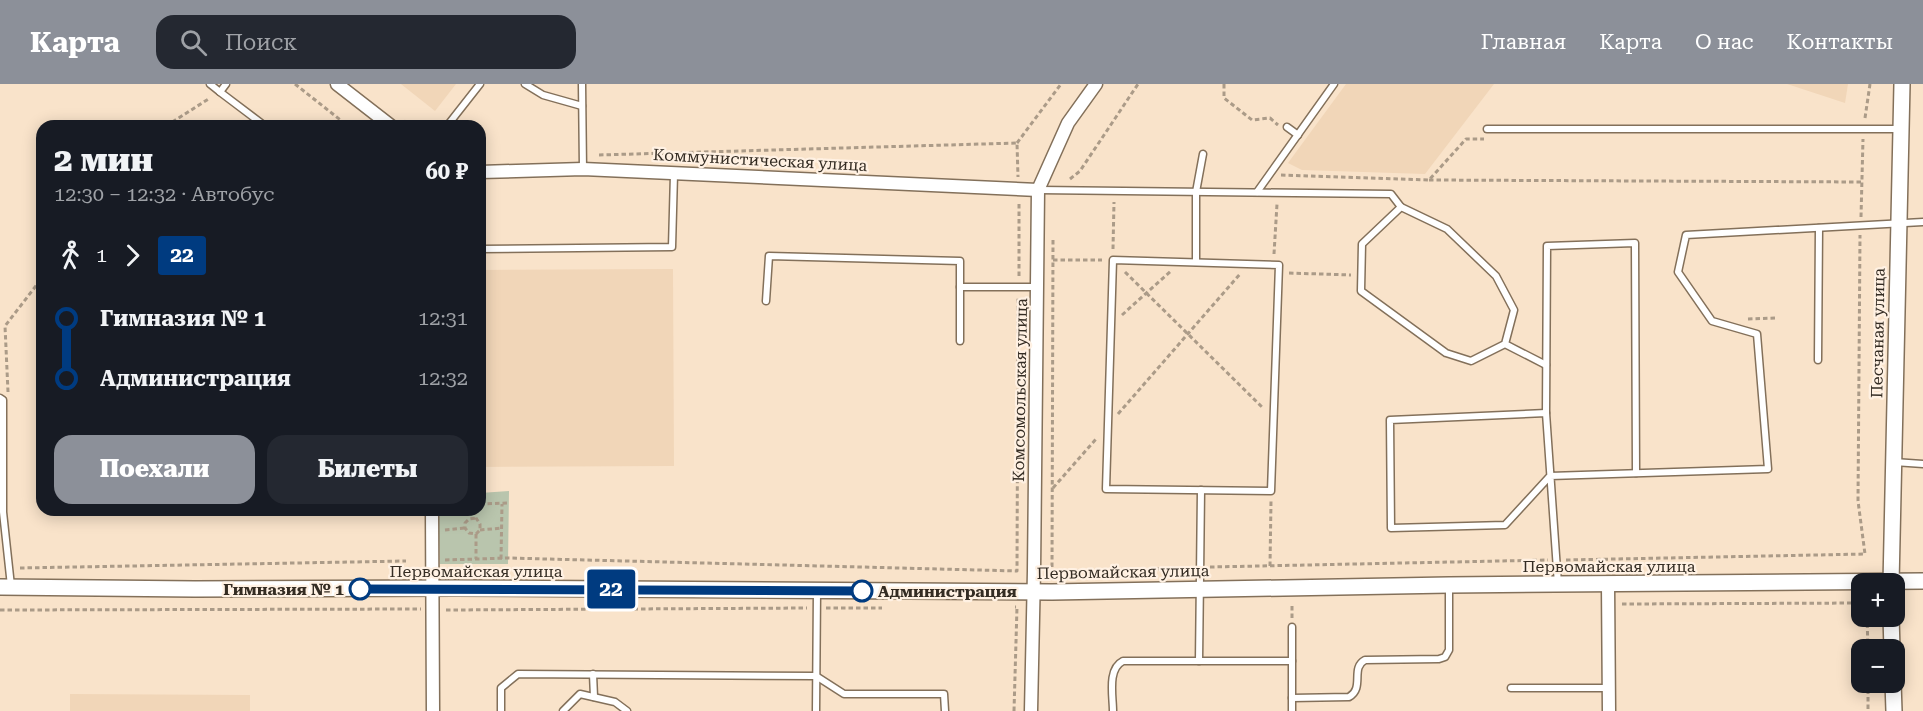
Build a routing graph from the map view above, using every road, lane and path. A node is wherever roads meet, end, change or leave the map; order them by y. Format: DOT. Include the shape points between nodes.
graph roads {
  1 [pos="210,84"];
  2 [pos="226,84"];
  3 [pos="295,84"];
  4 [pos="337,84"];
  5 [pos="478,84"];
  6 [pos="525,84"];
  7 [pos="582,84"];
  8 [pos="1054,84"];
  9 [pos="1096,84"];
  10 [pos="1138,84"];
  11 [pos="1224,84"];
  12 [pos="1334,84"];
  13 [pos="1870,84"];
  14 [pos="1902,84"];
  15 [pos="1060,86"];
  16 [pos="220,92"];
  17 [pos="582,106"];
  18 [pos="176,120"];
  19 [pos="258,120"];
  20 [pos="340,120"];
  21 [pos="383,120"];
  22 [pos="451,120"];
  23 [pos="1287,127"];
  24 [pos="1487,129"];
  25 [pos="1864,129"];
  26 [pos="1901,129"];
  27 [pos="1297,137"];
  28 [pos="1489,139"];
  29 [pos="1852,140"];
  30 [pos="1863,140"];
  31 [pos="1017,143"];
  32 [pos="1203,154"];
  33 [pos="582,155"];
  34 [pos="583,169"];
  35 [pos="486,172"];
  36 [pos="674,173"];
  37 [pos="1269,175"];
  38 [pos="1304,176"];
  39 [pos="1429,180"];
  40 [pos="1862,182"];
  41 [pos="1019,189"];
  42 [pos="1038,190"];
  43 [pos="1053,190"];
  44 [pos="1114,191"];
  45 [pos="1196,192"];
  46 [pos="1257,192"];
  47 [pos="1278,192"];
  48 [pos="1401,207"];
  49 [pos="1923,222"];
  50 [pos="1899,224"];
  51 [pos="1860,226"];
  52 [pos="1819,228"];
  53 [pos="1053,239"];
  54 [pos="486,249"];
  55 [pos="1053,260"];
  56 [pos="1113,260"];
  57 [pos="1181,262"];
  58 [pos="1196,262"];
  59 [pos="1250,264"];
  60 [pos="1273,265"];
  61 [pos="1279,273"];
  62 [pos="1362,275"];
  63 [pos="960,287"];
  64 [pos="1018,287"];
  65 [pos="1037,287"];
  66 [pos="1146,293"];
  67 [pos="766,301"];
  68 [pos="1111,325"];
  69 [pos="1188,334"];
  70 [pos="960,341"];
  71 [pos="1505,344"];
  72 [pos="1818,360"];
  73 [pos="1546,365"];
  74 [pos="0,398"];
  75 [pos="1546,413"];
  76 [pos="1274,419"];
  77 [pos="1108,426"];
  78 [pos="1893,462"];
  79 [pos="1923,464"];
  80 [pos="1636,473"];
  81 [pos="1550,476"];
  82 [pos="1052,490"];
  83 [pos="1201,490"];
  84 [pos="1271,491"];
  85 [pos="509,503"];
  86 [pos="486,504"];
  87 [pos="502,504"];
  88 [pos="2,512"];
  89 [pos="432,516"];
  90 [pos="476,518"];
  91 [pos="465,528"];
  92 [pos="502,528"];
  93 [pos="444,530"];
  94 [pos="480,530"];
  95 [pos="476,534"];
  96 [pos="476,559"];
  97 [pos="501,559"];
  98 [pos="445,560"];
  99 [pos="1556,560"];
  100 [pos="406,561"];
  101 [pos="1270,566"];
  102 [pos="9,568"];
  103 [pos="1199,568"];
  104 [pos="1891,573"];
  105 [pos="1923,581"];
  106 [pos="1851,582"];
  107 [pos="1905,582"];
  108 [pos="1558,584"];
  109 [pos="1608,584"];
  110 [pos="1449,585"];
  111 [pos="5,587"];
  112 [pos="433,589"];
  113 [pos="1199,589"];
  114 [pos="817,590"];
  115 [pos="1034,592"];
  116 [pos="1851,603"];
  117 [pos="1608,604"];
  118 [pos="1292,606"];
  119 [pos="1005,607"];
  120 [pos="817,608"];
  121 [pos="888,608"];
  122 [pos="422,609"];
  123 [pos="446,609"];
  124 [pos="0,610"];
  125 [pos="1292,612"];
  126 [pos="1292,627"];
  127 [pos="1199,661"];
  128 [pos="1292,661"];
  129 [pos="593,675"];
  130 [pos="816,676"];
  131 [pos="1511,688"];
  132 [pos="1608,688"];
  133 [pos="1868,693"];
  134 [pos="1893,693"];
  135 [pos="594,697"];
  136 [pos="1292,698"];
  137 [pos="433,711"];
  138 [pos="501,711"];
  139 [pos="563,711"];
  140 [pos="627,711"];
  141 [pos="816,711"];
  142 [pos="945,711"];
  143 [pos="1014,711"];
  144 [pos="1031,711"];
  145 [pos="1113,711"];
  146 [pos="1292,711"];
  147 [pos="1609,711"];
  148 [pos="1868,711"];
  149 [pos="1894,711"];
  1 -- 16 [label="lane"];
  2 -- 16 [label="lane"];
  3 -- 20 [label="path"];
  4 -- 21 [label="street"];
  5 -- 22 [label="lane"];
  6 -- 17 [label="lane" via="543,95"];
  7 -- 17 [label="lane"];
  8 -- 15 [label="path"];
  9 -- 42 [label="street, Комсомольская улица" via="1068,123"];
  10 -- 43 [label="path" via="1080,171"];
  11 -- 27 [label="path" via="1224,98 1242,113 1252,120 1270,118"];
  12 -- 27 [label="lane"];
  13 -- 25 [label="path"];
  14 -- 26 [label="street, Песчаная улица"];
  15 -- 31 [label="path"];
  16 -- 18 [label="path"];
  16 -- 19 [label="lane"];
  17 -- 33 [label="lane"];
  23 -- 27 [label="lane"];
  24 -- 25 [label="lane"];
  25 -- 26 [label="lane"];
  25 -- 30 [label="path"];
  26 -- 50 [label="street, Песчаная улица"];
  27 -- 37 [label="lane"];
  28 -- 39 [label="path" via="1466,139"];
  29 -- 30 [label="path"];
  30 -- 40 [label="path"];
  31 -- 33 [label="path"];
  31 -- 41 [label="path"];
  32 -- 45 [label="lane"];
  33 -- 34 [label="lane"];
  34 -- 35 [label="street, Коммунистическая улица"];
  34 -- 36 [label="street, Коммунистическая улица"];
  36 -- 41 [label="street, Коммунистическая улица"];
  36 -- 54 [label="lane" via="672,248"];
  37 -- 38 [label="path"];
  37 -- 46 [label="lane"];
  38 -- 39 [label="path"];
  38 -- 47 [label="path"];
  39 -- 40 [label="path"];
  40 -- 51 [label="path"];
  41 -- 42 [label="street, Коммунистическая улица"];
  41 -- 64 [label="path"];
  42 -- 43 [label="lane"];
  42 -- 65 [label="street, Комсомольская улица"];
  43 -- 44 [label="lane"];
  44 -- 45 [label="lane"];
  44 -- 56 [label="path"];
  45 -- 46 [label="lane"];
  45 -- 58 [label="lane"];
  46 -- 47 [label="lane"];
  47 -- 48 [label="lane" via="1391,194"];
  47 -- 60 [label="path"];
  48 -- 62 [label="lane" via="1362,244"];
  48 -- 71 [label="lane" via="1447,229 1496,276 1514,310"];
  49 -- 50 [label="lane"];
  50 -- 51 [label="lane"];
  50 -- 78 [label="street, Песчаная улица"];
  51 -- 52 [label="lane"];
  51 -- 99 [label="path" via="1858,501 1865,554"];
  52 -- 72 [label="lane"];
  52 -- 80 [label="lane" via="1686,235 1680,262 1678,272 1713,321 1757,334 1768,469"];
  53 -- 55 [label="path"];
  55 -- 56 [label="path"];
  55 -- 82 [label="path"];
  56 -- 57 [label="lane"];
  56 -- 66 [label="path"];
  56 -- 68 [label="lane"];
  57 -- 58 [label="lane"];
  57 -- 66 [label="path"];
  58 -- 59 [label="lane"];
  59 -- 60 [label="lane"];
  59 -- 69 [label="path"];
  60 -- 61 [label="lane" via="1279,265"];
  61 -- 62 [label="path"];
  61 -- 76 [label="lane"];
  62 -- 71 [label="lane" via="1361,291 1446,354 1471,362"];
  63 -- 64 [label="lane"];
  63 -- 67 [label="lane" via="960,261 769,256"];
  63 -- 70 [label="lane"];
  64 -- 65 [label="lane"];
  64 -- 97 [label="path" via="1017,571"];
  65 -- 115 [label="street, Комсомольская улица"];
  66 -- 68 [label="path"];
  66 -- 69 [label="path"];
  68 -- 77 [label="lane"];
  69 -- 76 [label="path"];
  69 -- 77 [label="path"];
  71 -- 73 [label="lane"];
  73 -- 75 [label="lane"];
  73 -- 80 [label="lane" via="1546,246 1635,243"];
  74 -- 88 [label="lane"];
  75 -- 81 [label="lane"];
  75 -- 81 [label="lane" via="1390,420 1390,528 1505,525"];
  76 -- 84 [label="lane"];
  77 -- 82 [label="path"];
  77 -- 83 [label="lane" via="1106,489"];
  78 -- 79 [label="lane"];
  78 -- 104 [label="street, Песчаная улица"];
  80 -- 81 [label="lane"];
  81 -- 99 [label="lane"];
  82 -- 103 [label="path" via="1052,571"];
  83 -- 84 [label="lane"];
  83 -- 103 [label="lane"];
  84 -- 101 [label="path"];
  85 -- 87 [label="path"];
  86 -- 87 [label="path"];
  87 -- 92 [label="path"];
  88 -- 102 [label="lane"];
  89 -- 112 [label="street"];
  90 -- 91 [label="path" via="469,519"];
  90 -- 94 [label="path"];
  91 -- 93 [label="path"];
  91 -- 95 [label="path"];
  92 -- 94 [label="path"];
  92 -- 97 [label="path"];
  94 -- 95 [label="path"];
  95 -- 96 [label="path"];
  96 -- 97 [label="path"];
  96 -- 98 [label="path"];
  99 -- 101 [label="path"];
  99 -- 108 [label="lane"];
  100 -- 102 [label="path"];
  101 -- 103 [label="path"];
  102 -- 111 [label="lane"];
  103 -- 113 [label="lane"];
  105 -- 107 [label="street, Первомайская улица"];
  106 -- 109 [label="street, Первомайская улица"];
  108 -- 109 [label="street, Первомайская улица"];
  108 -- 110 [label="street, Первомайская улица"];
  109 -- 117 [label="street"];
  110 -- 113 [label="street, Первомайская улица"];
  110 -- 136 [label="lane" via="1449,650 1445,657 1365,660 1357,668 1357,688 1349,697"];
  111 -- 112 [label="street, Первомайская улица"];
  112 -- 114 [label="street, Первомайская улица"];
  112 -- 137 [label="street"];
  113 -- 115 [label="street, Первомайская улица"];
  113 -- 127 [label="lane"];
  114 -- 115 [label="street, Первомайская улица"];
  114 -- 120 [label="lane"];
  115 -- 144 [label="street, Комсомольская улица"];
  116 -- 117 [label="path"];
  117 -- 132 [label="street"];
  118 -- 125 [label="path"];
  119 -- 143 [label="path" via="1017,607"];
  120 -- 121 [label="path"];
  120 -- 123 [label="path"];
  120 -- 130 [label="lane"];
  122 -- 124 [label="path"];
  126 -- 128 [label="lane"];
  127 -- 128 [label="lane"];
  127 -- 145 [label="lane" via="1117,664 1113,672"];
  128 -- 136 [label="lane"];
  129 -- 130 [label="lane"];
  129 -- 135 [label="lane"];
  129 -- 138 [label="lane" via="518,674 501,688"];
  130 -- 141 [label="lane"];
  130 -- 142 [label="lane" via="844,694 944,694"];
  131 -- 132 [label="lane"];
  132 -- 147 [label="street"];
  133 -- 148 [label="path"];
  134 -- 149 [label="street"];
  135 -- 139 [label="lane" via="580,694"];
  135 -- 140 [label="lane" via="615,702"];
  136 -- 146 [label="lane"];
}
